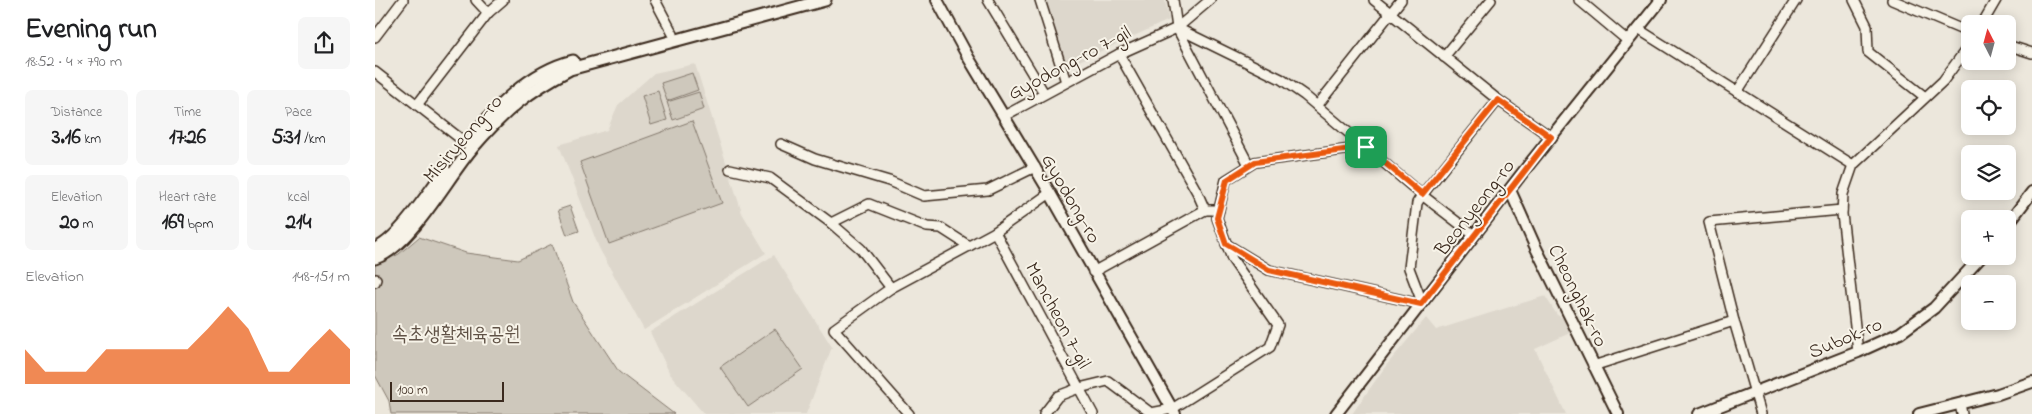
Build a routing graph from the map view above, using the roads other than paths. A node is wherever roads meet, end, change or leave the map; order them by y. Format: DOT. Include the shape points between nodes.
graph roads {
  1 [pos="403,0"];
  2 [pos="475,0"];
  3 [pos="503,0"];
  4 [pos="655,0"];
  5 [pos="797,0"];
  6 [pos="825,0"];
  7 [pos="937,0"];
  8 [pos="988,0"];
  9 [pos="1039,0"];
  10 [pos="1173,0"];
  11 [pos="1209,0"];
  12 [pos="1374,0"];
  13 [pos="1401,0"];
  14 [pos="1491,0"];
  15 [pos="1579,0"];
  16 [pos="1661,0"];
  17 [pos="1796,0"];
  18 [pos="1854,0"];
  19 [pos="1892,0"];
  20 [pos="1995,0"];
  21 [pos="488,13"];
  22 [pos="1390,14"];
  23 [pos="1987,15"];
  24 [pos="1177,28"];
  25 [pos="1638,29"];
  26 [pos="1961,29"];
  27 [pos="375,37"];
  28 [pos="674,37"];
  29 [pos="1628,41"];
  30 [pos="2016,48"];
  31 [pos="2032,53"];
  32 [pos="1119,54"];
  33 [pos="1961,56"];
  34 [pos="1444,57"];
  35 [pos="375,72"];
  36 [pos="1065,82"];
  37 [pos="1737,92"];
  38 [pos="1044,93"];
  39 [pos="1925,97"];
  40 [pos="1498,100"];
  41 [pos="417,106"];
  42 [pos="1317,106"];
  43 [pos="1004,116"];
  44 [pos="1551,137"];
  45 [pos="781,144"];
  46 [pos="469,146"];
  47 [pos="1366,147"];
  48 [pos="1249,165"];
  49 [pos="1853,165"];
  50 [pos="1035,167"];
  51 [pos="730,169"];
  52 [pos="1510,190"];
  53 [pos="2032,192"];
  54 [pos="1050,193"];
  55 [pos="1422,194"];
  56 [pos="1205,210"];
  57 [pos="1842,210"];
  58 [pos="2016,213"];
  59 [pos="1218,214"];
  60 [pos="831,224"];
  61 [pos="995,232"];
  62 [pos="1474,235"];
  63 [pos="1226,244"];
  64 [pos="969,246"];
  65 [pos="375,249"];
  66 [pos="375,258"];
  67 [pos="1974,265"];
  68 [pos="1093,272"];
  69 [pos="891,288"];
  70 [pos="1422,303"];
  71 [pos="1734,321"];
  72 [pos="1858,352"];
  73 [pos="1593,366"];
  74 [pos="2032,382"];
  75 [pos="1079,388"];
  76 [pos="1755,392"];
  77 [pos="1961,409"];
  78 [pos="1173,411"];
  79 [pos="909,414"];
  80 [pos="1044,414"];
  81 [pos="1093,414"];
  82 [pos="1336,414"];
  83 [pos="1618,414"];
  84 [pos="1699,414"];
  85 [pos="1761,414"];
  86 [pos="1919,414"];
  1 -- 27 [label="street"];
  2 -- 21 [label="street"];
  3 -- 21 [label="street"];
  4 -- 28 [label="street"];
  5 -- 28 [label="main road, Misiryeong-ro"];
  6 -- 28 [label="main road, Misiryeong-ro"];
  7 -- 43 [label="street, Gyodong-ro"];
  8 -- 38 [label="street"];
  9 -- 36 [label="street"];
  10 -- 24 [label="street"];
  11 -- 24 [label="street, Gyodong-ro 7-gil"];
  12 -- 22 [label="street"];
  13 -- 22 [label="street"];
  14 -- 34 [label="street"];
  15 -- 29 [label="street"];
  16 -- 25 [label="street, Beonyeong-ro"];
  17 -- 37 [label="street"];
  18 -- 39 [label="street" via="1867,26 1868,52"];
  19 -- 26 [label="street"];
  20 -- 23 [label="street"];
  21 -- 41 [label="street"];
  22 -- 34 [label="street"];
  22 -- 42 [label="street"];
  24 -- 32 [label="street, Gyodong-ro 7-gil"];
  24 -- 42 [label="street" via="1281,79"];
  24 -- 48 [label="street"];
  25 -- 29 [label="street, Beonyeong-ro"];
  25 -- 37 [label="street"];
  28 -- 46 [label="main road, Misiryeong-ro" via="569,62 539,75 514,93 481,126"];
  29 -- 44 [label="street, Beonyeong-ro"];
  30 -- 31 [label="street"];
  32 -- 36 [label="street, Gyodong-ro 7-gil"];
  32 -- 56 [label="street"];
  33 -- 39 [label="street"];
  34 -- 40 [label="street"];
  35 -- 41 [label="street"];
  36 -- 38 [label="street, Gyodong-ro 7-gil"];
  37 -- 49 [label="street"];
  38 -- 43 [label="street, Gyodong-ro 7-gil"];
  39 -- 49 [label="street"];
  40 -- 44 [label="street"];
  40 -- 55 [label="street"];
  41 -- 46 [label="street"];
  42 -- 47 [label="street"];
  43 -- 50 [label="street, Gyodong-ro"];
  44 -- 52 [label="street, Beonyeong-ro"];
  45 -- 50 [label="street" via="924,196 989,190"];
  46 -- 65 [label="main road, Misiryeong-ro" via="398,231 384,246"];
  46 -- 66 [label="main road, Misiryeong-ro" via="414,226 393,248"];
  47 -- 48 [label="street"];
  47 -- 55 [label="street"];
  48 -- 59 [label="street" via="1227,180"];
  49 -- 57 [label="street" via="1843,194"];
  50 -- 54 [label="street, Gyodong-ro"];
  51 -- 60 [label="street" via="770,178"];
  52 -- 62 [label="street, Beonyeong-ro"];
  52 -- 73 [label="street, Cheonghak-ro"];
  53 -- 58 [label="street"];
  54 -- 61 [label="street"];
  54 -- 68 [label="street, Gyodong-ro"];
  55 -- 62 [label="street"];
  55 -- 70 [label="street" via="1417,203 1409,268"];
  56 -- 59 [label="street"];
  56 -- 68 [label="street"];
  57 -- 71 [label="street" via="1709,222"];
  57 -- 72 [label="street"];
  59 -- 63 [label="street"];
  60 -- 64 [label="street" via="869,204 927,227 941,228"];
  60 -- 69 [label="street" via="861,249"];
  61 -- 64 [label="street"];
  61 -- 75 [label="street, Mancheon 7-gil"];
  62 -- 70 [label="street, Beonyeong-ro"];
  63 -- 70 [label="street" via="1269,270"];
  63 -- 78 [label="street" via="1232,259 1278,325 1270,347"];
  64 -- 69 [label="street"];
  67 -- 72 [label="street, Subok-ro" via="1934,308 1900,333"];
  68 -- 78 [label="street, Gyodong-ro"];
  69 -- 79 [label="street" via="833,329"];
  70 -- 82 [label="street, Beonyeong-ro"];
  71 -- 73 [label="street"];
  71 -- 76 [label="street"];
  72 -- 76 [label="street, Subok-ro"];
  73 -- 83 [label="street, Cheonghak-ro"];
  74 -- 77 [label="street"];
  75 -- 78 [label="street" via="1108,381 1151,413"];
  75 -- 80 [label="street" via="1058,396"];
  75 -- 81 [label="street, Mancheon 7-gil"];
  76 -- 84 [label="street, Subok-ro"];
  76 -- 85 [label="street"];
  77 -- 86 [label="street"];
}
